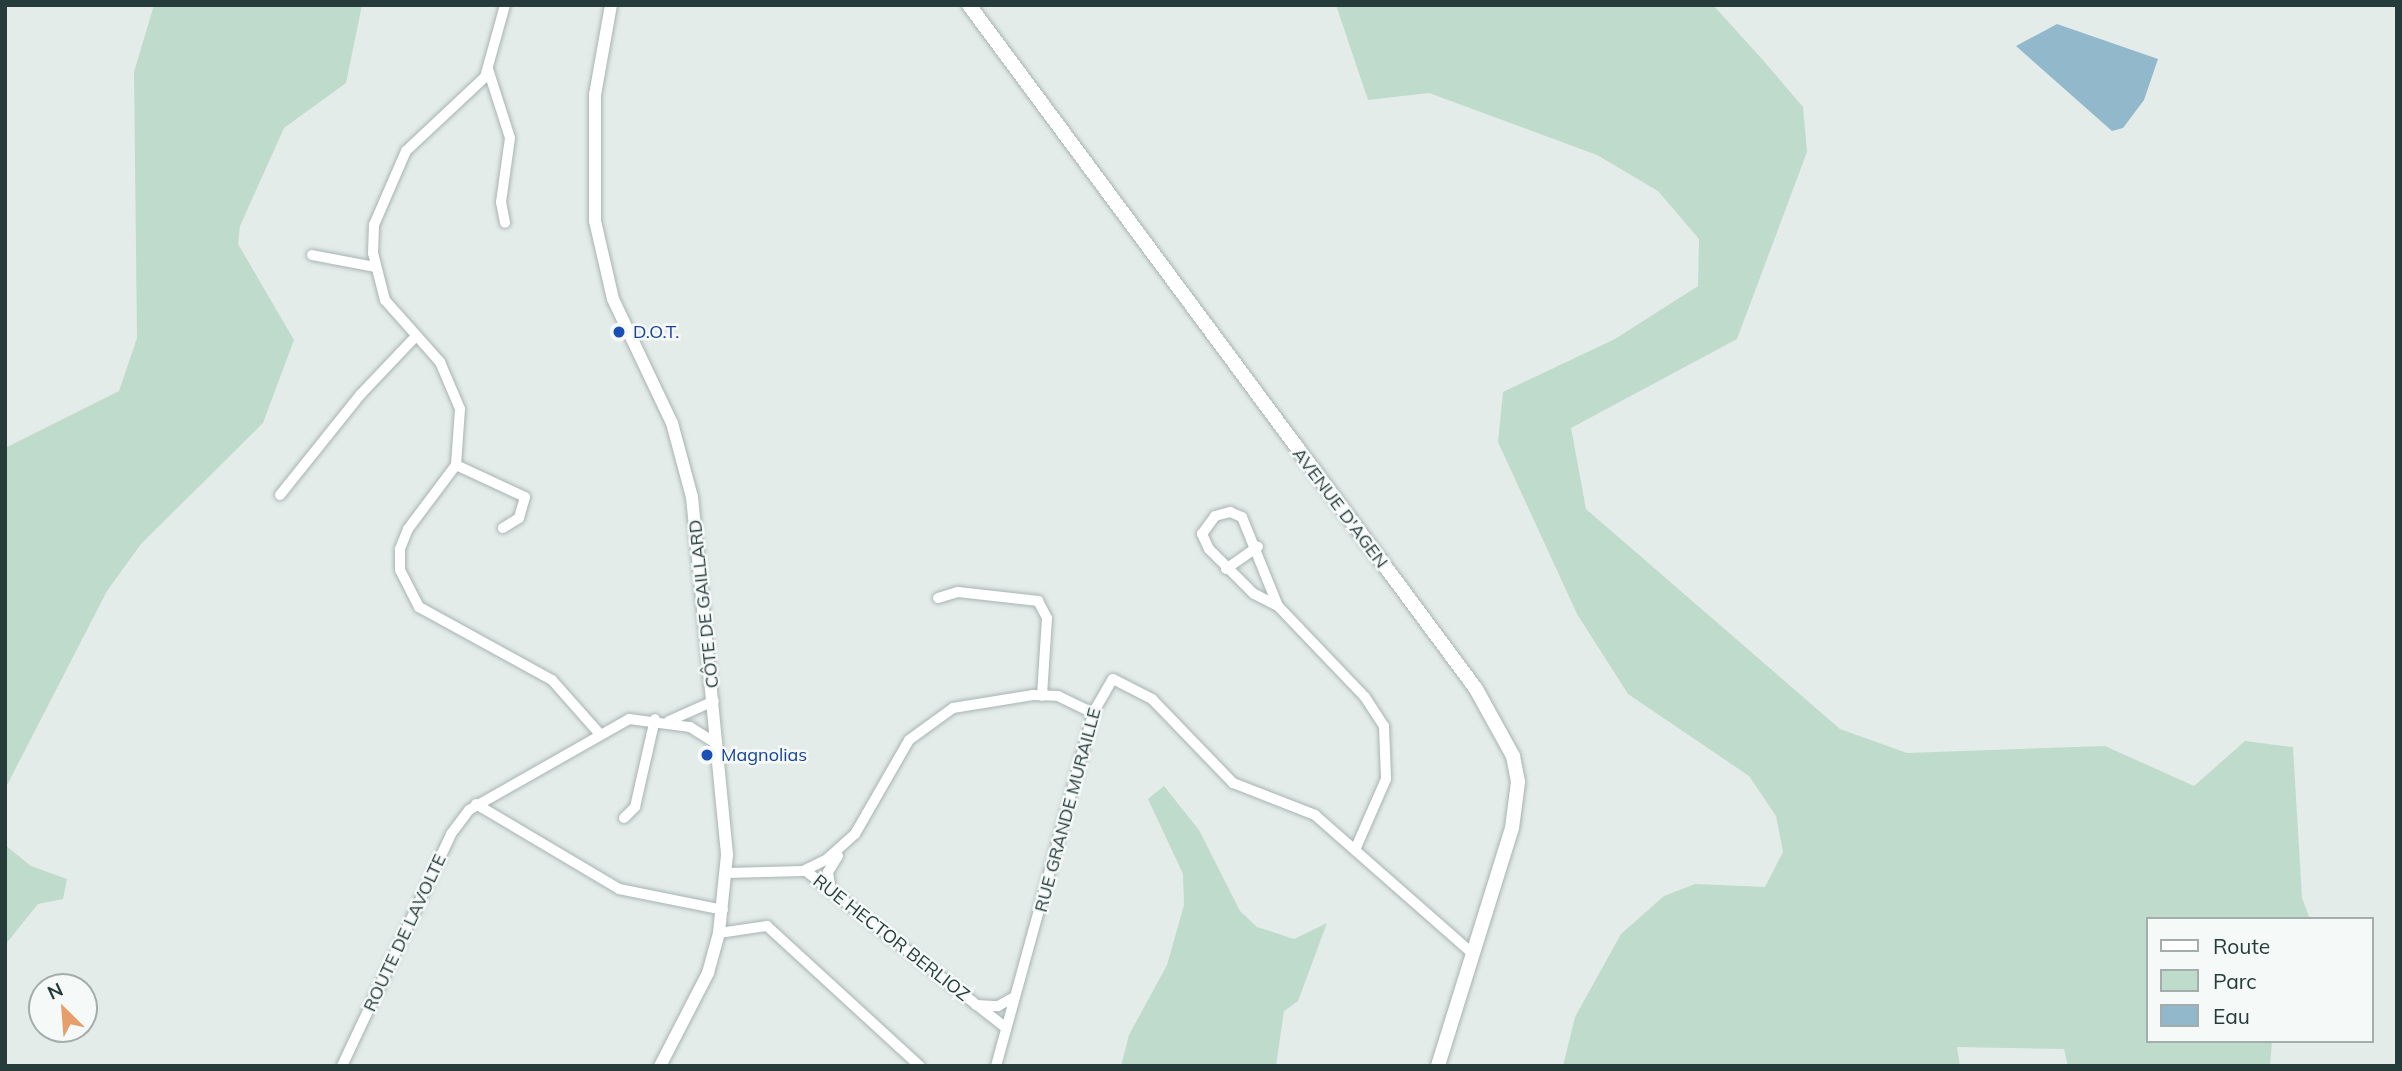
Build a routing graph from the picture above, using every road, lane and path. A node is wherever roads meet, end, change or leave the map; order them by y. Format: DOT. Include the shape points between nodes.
graph roads {
  1 [pos="505,5"];
  2 [pos="611,5"];
  3 [pos="969,5"];
  4 [pos="488,69"];
  5 [pos="505,223"];
  6 [pos="312,255"];
  7 [pos="375,267"];
  8 [pos="416,336"];
  9 [pos="456,465"];
  10 [pos="280,495"];
  11 [pos="503,528"];
  12 [pos="1258,547"];
  13 [pos="1226,569"];
  14 [pos="938,598"];
  15 [pos="1278,606"];
  16 [pos="1042,695"];
  17 [pos="714,701"];
  18 [pos="1093,713"];
  19 [pos="660,720"];
  20 [pos="598,732"];
  21 [pos="718,744"];
  22 [pos="476,804"];
  23 [pos="624,818"];
  24 [pos="855,834"];
  25 [pos="1355,850"];
  26 [pos="806,871"];
  27 [pos="728,873"];
  28 [pos="830,885"];
  29 [pos="723,910"];
  30 [pos="719,933"];
  31 [pos="1473,954"];
  32 [pos="1014,997"];
  33 [pos="976,1005"];
  34 [pos="1006,1028"];
  35 [pos="342,1066"];
  36 [pos="660,1066"];
  37 [pos="920,1066"];
  38 [pos="996,1066"];
  39 [pos="1438,1066"];
  1 -- 4 [label="street"];
  2 -- 17 [label="street, CÔTE DE GAILLARD" via="595,95 595,221 613,299 672,423 692,497"];
  3 -- 31 [label="main road, AVENUE D'AGEN" via="1491,713 1513,756 1516,806"];
  4 -- 5 [label="street" via="510,138 501,202"];
  4 -- 7 [label="street" via="461,104 415,142 394,169 374,225"];
  6 -- 7 [label="street"];
  7 -- 8 [label="street" via="385,300"];
  8 -- 9 [label="street" via="453,383 461,422"];
  8 -- 10 [label="street" via="361,394"];
  9 -- 11 [label="street" via="525,498 519,518"];
  9 -- 20 [label="street" via="400,549 407,591 436,619 552,680"];
  12 -- 13 [label="street"];
  12 -- 13 [label="street" via="1242,517 1230,512 1216,516 1203,539"];
  12 -- 15 [label="street"];
  13 -- 15 [label="street" via="1254,594"];
  14 -- 16 [label="street" via="958,592 1038,601 1047,618"];
  15 -- 25 [label="street" via="1365,696 1384,726 1386,779"];
  16 -- 18 [label="street" via="1058,696"];
  16 -- 24 [label="street" via="979,700 920,728"];
  17 -- 19 [label="street"];
  17 -- 21 [label="street, CÔTE DE GAILLARD"];
  18 -- 25 [label="street, RUE GRANDE MURAILLE" via="1109,681 1135,686 1233,783 1315,815"];
  18 -- 32 [label="street, RUE GRANDE MURAILLE"];
  19 -- 20 [label="street, ROUTE DE LAVOLTE" via="629,719"];
  19 -- 21 [label="street" via="701,730"];
  19 -- 23 [label="street" via="635,807"];
  20 -- 22 [label="street, ROUTE DE LAVOLTE"];
  21 -- 27 [label="street, CÔTE DE GAILLARD"];
  22 -- 29 [label="street" via="619,889"];
  22 -- 35 [label="street, ROUTE DE LAVOLTE" via="451,834"];
  24 -- 26 [label="street"];
  24 -- 28 [label="street" via="828,872"];
  25 -- 31 [label="street, RUE GRANDE MURAILLE"];
  26 -- 27 [label="street"];
  26 -- 28 [label="street, RUE HECTOR BERLIOZ"];
  27 -- 29 [label="street, CÔTE DE GAILLARD"];
  28 -- 33 [label="street, RUE HECTOR BERLIOZ"];
  29 -- 30 [label="street, CÔTE DE GAILLARD"];
  30 -- 36 [label="street, CÔTE DE GAILLARD" via="692,1006"];
  30 -- 37 [label="street" via="767,926"];
  31 -- 39 [label="main road, AVENUE D'AGEN"];
  32 -- 33 [label="street, RUE HECTOR BERLIOZ" via="998,1006"];
  32 -- 34 [label="street, RUE GRANDE MURAILLE"];
  33 -- 34 [label="street, RUE HECTOR BERLIOZ"];
  34 -- 38 [label="street, RUE GRANDE MURAILLE"];
}
